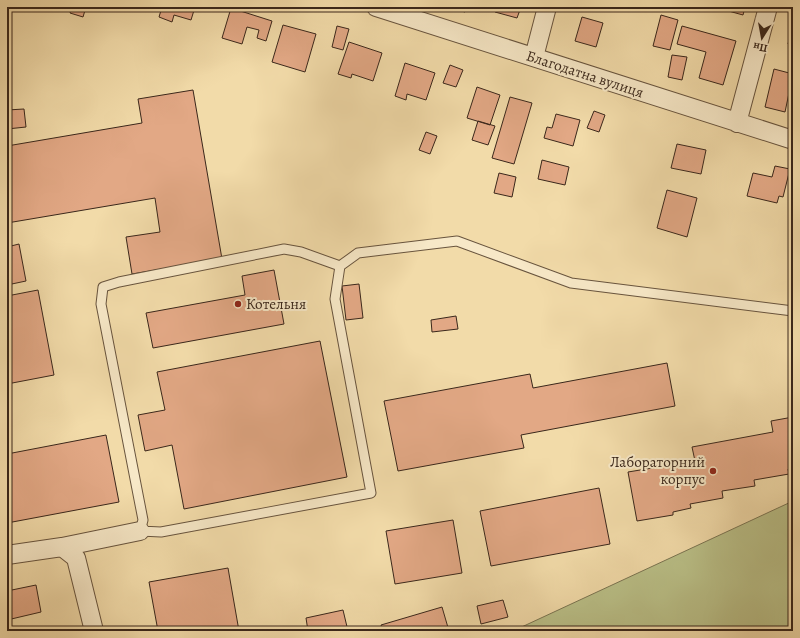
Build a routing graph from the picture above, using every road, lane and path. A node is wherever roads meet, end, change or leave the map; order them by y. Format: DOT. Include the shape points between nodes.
graph roads {
  1 [pos="376,7"];
  2 [pos="547,7"];
  3 [pos="768,7"];
  4 [pos="534,57"];
  5 [pos="737,123"];
  6 [pos="793,140"];
  7 [pos="340,266"];
  8 [pos="793,312"];
  9 [pos="140,531"];
  10 [pos="62,547"];
  11 [pos="7,555"];
  12 [pos="94,631"];
  1 -- 4 [label="street, Благодатна вулиця"];
  2 -- 4 [label="street"];
  3 -- 5 [label="street"];
  4 -- 5 [label="street, Благодатна вулиця"];
  5 -- 6 [label="street, Благодатна вулиця"];
  7 -- 8 [label="lane" via="358,253 457,241 571,283"];
  7 -- 9 [label="lane" via="336,298 370,493 161,532"];
  7 -- 9 [label="lane" via="301,252 284,250 103,287 101,304 142,520"];
  9 -- 10 [label="street"];
  10 -- 11 [label="street"];
  10 -- 12 [label="street" via="76,558"];
}
